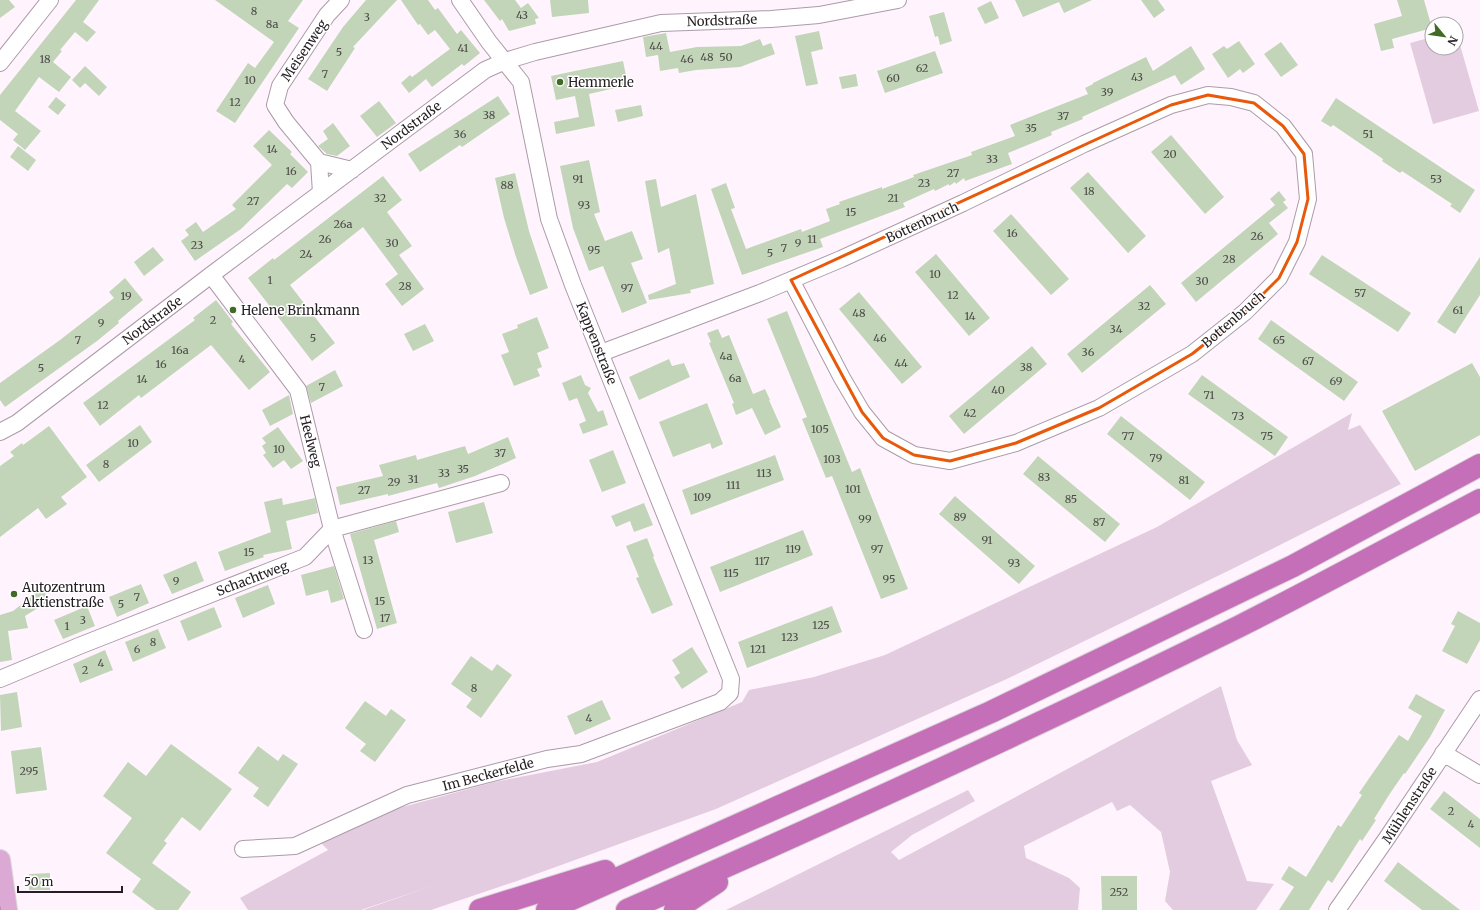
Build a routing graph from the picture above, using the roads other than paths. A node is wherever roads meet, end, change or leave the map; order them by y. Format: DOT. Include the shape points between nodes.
graph roads {
  1 [pos="50,0"];
  2 [pos="341,0"];
  3 [pos="460,0"];
  4 [pos="898,0"];
  5 [pos="839,6"];
  6 [pos="505,61"];
  7 [pos="0,63"];
  8 [pos="319,162"];
  9 [pos="352,170"];
  10 [pos="321,193"];
  11 [pos="211,275"];
  12 [pos="791,280"];
  13 [pos="601,353"];
  14 [pos="0,432"];
  15 [pos="1480,465"];
  16 [pos="502,483"];
  17 [pos="1480,500"];
  18 [pos="332,529"];
  19 [pos="364,630"];
  20 [pos="0,679"];
  21 [pos="730,693"];
  22 [pos="1480,699"];
  23 [pos="1443,753"];
  24 [pos="1480,775"];
  25 [pos="693,845"];
  26 [pos="244,849"];
  27 [pos="765,850"];
  28 [pos="0,860"];
  29 [pos="7,910"];
  30 [pos="480,910"];
  31 [pos="547,910"];
  32 [pos="627,910"];
  33 [pos="674,910"];
  34 [pos="1337,910"];
  1 -- 7 [label="street"];
  2 -- 8 [label="street, Meisenweg" via="280,86 275,105"];
  3 -- 6 [label="street, Kappenstraße"];
  4 -- 5 [label="street, Nordstraße"];
  5 -- 6 [label="street, Nordstraße" via="771,19 661,23"];
  6 -- 9 [label="street, Nordstraße" via="485,70"];
  6 -- 13 [label="street, Kappenstraße" via="521,82 549,219"];
  8 -- 9 [label="street"];
  8 -- 10 [label="street"];
  9 -- 10 [label="street, Nordstraße"];
  10 -- 11 [label="street, Nordstraße"];
  11 -- 14 [label="street, Nordstraße" via="18,424"];
  11 -- 18 [label="street, Heelweg" via="298,390"];
  12 -- 12 [label="street, Bottenbruch" via="949,210 1164,108 1208,95 1254,102 1284,126 1304,154 1308,199 1297,242 1279,278 1245,312 1192,354 1099,408 1016,443 950,461 914,455 883,438 862,412 842,378"];
  12 -- 13 [label="street, Bottenbruch"];
  13 -- 21 [label="street, Kappenstraße" via="731,679"];
  15 -- 25 [label="highway" via="1293,566 1012,701"];
  16 -- 18 [label="street"];
  17 -- 27 [label="highway" via="1239,626"];
  18 -- 19 [label="street, Heelweg"];
  18 -- 20 [label="street, Schachtweg" via="305,558"];
  21 -- 26 [label="street, Im Beckerfelde" via="720,702 581,754 548,759 407,795 295,846"];
  22 -- 23 [label="street, Mühlenstraße"];
  23 -- 24 [label="street"];
  23 -- 34 [label="street, Mühlenstraße"];
  25 -- 30 [label="highway"];
  25 -- 31 [label="highway"];
  27 -- 32 [label="highway"];
  27 -- 33 [label="highway"];
  28 -- 29 [label="main road"];
}
